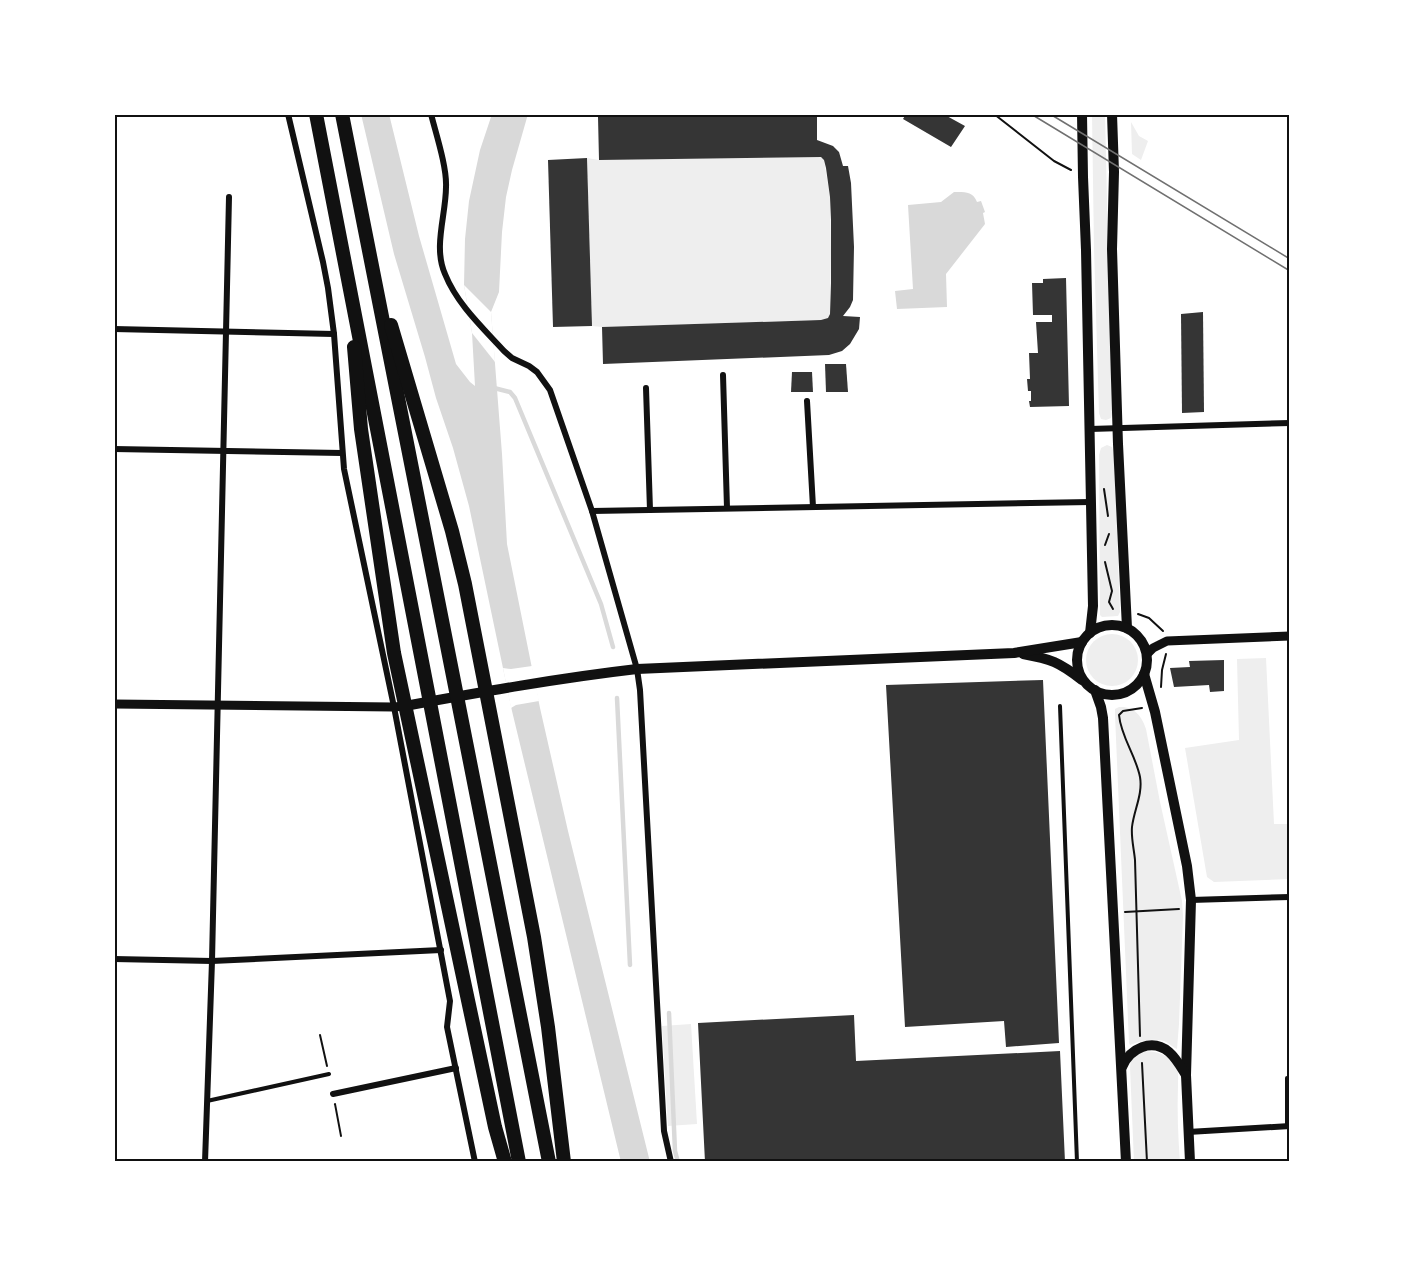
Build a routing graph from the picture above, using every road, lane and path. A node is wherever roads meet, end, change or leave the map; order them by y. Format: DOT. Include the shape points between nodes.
graph roads {
  1 [pos="288,114"];
  2 [pos="316,114"];
  3 [pos="342,114"];
  4 [pos="431,114"];
  5 [pos="1082,114"];
  6 [pos="1112,114"];
  7 [pos="229,197"];
  8 [pos="370,253"];
  9 [pos="347,270"];
  10 [pos="114,329"];
  11 [pos="226,332"];
  12 [pos="334,334"];
  13 [pos="723,375"];
  14 [pos="646,387"];
  15 [pos="807,401"];
  16 [pos="1290,423"];
  17 [pos="1117,428"];
  18 [pos="1090,429"];
  19 [pos="114,449"];
  20 [pos="224,450"];
  21 [pos="342,453"];
  22 [pos="1091,502"];
  23 [pos="813,507"];
  24 [pos="728,508"];
  25 [pos="650,510"];
  26 [pos="592,511"];
  27 [pos="1127,628"];
  28 [pos="1090,633"];
  29 [pos="1290,636"];
  30 [pos="1082,642"];
  31 [pos="1014,653"];
  32 [pos="1147,654"];
  33 [pos="637,669"];
  34 [pos="1144,674"];
  35 [pos="1085,683"];
  36 [pos="1095,690"];
  37 [pos="486,691"];
  38 [pos="114,704"];
  39 [pos="217,705"];
  40 [pos="399,706"];
  41 [pos="1060,706"];
  42 [pos="1290,897"];
  43 [pos="1191,905"];
  44 [pos="1113,912"];
  45 [pos="441,951"];
  46 [pos="114,959"];
  47 [pos="212,961"];
  48 [pos="456,1068"];
  49 [pos="1122,1069"];
  50 [pos="329,1074"];
  51 [pos="1186,1075"];
  52 [pos="1287,1078"];
  53 [pos="333,1094"];
  54 [pos="207,1101"];
  55 [pos="1289,1126"];
  56 [pos="1188,1132"];
  57 [pos="205,1162"];
  58 [pos="475,1162"];
  59 [pos="505,1162"];
  60 [pos="519,1162"];
  61 [pos="549,1162"];
  62 [pos="564,1162"];
  63 [pos="671,1162"];
  64 [pos="1077,1162"];
  65 [pos="1126,1162"];
  66 [pos="1190,1162"];
  1 -- 12 [label="street" via="323,262"];
  2 -- 9 [label="highway"];
  3 -- 8 [label="highway"];
  4 -- 26 [label="street" via="446,180 441,263 468,312 512,358 537,372 550,390"];
  5 -- 18 [label="main road"];
  6 -- 17 [label="main road"];
  7 -- 11 [label="street"];
  8 -- 37 [label="highway" via="452,531"];
  8 -- 61 [label="highway"];
  9 -- 40 [label="highway" via="361,429"];
  9 -- 60 [label="highway"];
  10 -- 11 [label="street"];
  11 -- 12 [label="street"];
  11 -- 20 [label="street"];
  12 -- 21 [label="street"];
  13 -- 24 [label="street"];
  14 -- 25 [label="street"];
  15 -- 23 [label="street"];
  16 -- 17 [label="street"];
  17 -- 18 [label="street"];
  17 -- 27 [label="main road"];
  18 -- 22 [label="main road"];
  19 -- 20 [label="street"];
  20 -- 21 [label="street"];
  20 -- 39 [label="street"];
  21 -- 40 [label="street"];
  22 -- 23 [label="street"];
  22 -- 28 [label="main road"];
  23 -- 24 [label="street"];
  24 -- 25 [label="street"];
  25 -- 26 [label="street"];
  26 -- 33 [label="street"];
  27 -- 28 [label="main road" via="1106,626"];
  27 -- 32 [label="main road" via="1140,639"];
  28 -- 30 [label="main road"];
  29 -- 32 [label="street" via="1167,641"];
  30 -- 31 [label="main road"];
  30 -- 35 [label="main road" via="1078,664"];
  31 -- 33 [label="main road"];
  31 -- 35 [label="main road" via="1056,662"];
  32 -- 34 [label="main road"];
  33 -- 37 [label="main road"];
  33 -- 63 [label="street" via="664,1131"];
  34 -- 36 [label="main road" via="1137,685 1123,693 1109,695"];
  34 -- 43 [label="main road" via="1178,822"];
  35 -- 36 [label="main road"];
  36 -- 44 [label="main road" via="1103,718"];
  37 -- 40 [label="main road"];
  37 -- 62 [label="highway" via="534,937"];
  38 -- 39 [label="street"];
  39 -- 40 [label="street"];
  39 -- 47 [label="street"];
  40 -- 45 [label="street"];
  40 -- 59 [label="highway"];
  41 -- 64 [label="lane"];
  42 -- 43 [label="street"];
  43 -- 44 [label="path"];
  43 -- 51 [label="main road"];
  44 -- 49 [label="main road"];
  45 -- 47 [label="street"];
  45 -- 48 [label="street" via="450,1001 447,1027"];
  46 -- 47 [label="street"];
  47 -- 54 [label="street"];
  48 -- 53 [label="street"];
  48 -- 58 [label="street"];
  49 -- 51 [label="main road" via="1132,1052 1152,1046 1171,1054"];
  49 -- 65 [label="main road"];
  50 -- 54 [label="lane"];
  51 -- 56 [label="main road"];
  52 -- 55 [label="lane"];
  54 -- 57 [label="street"];
  55 -- 56 [label="street"];
  56 -- 66 [label="main road"];
}
